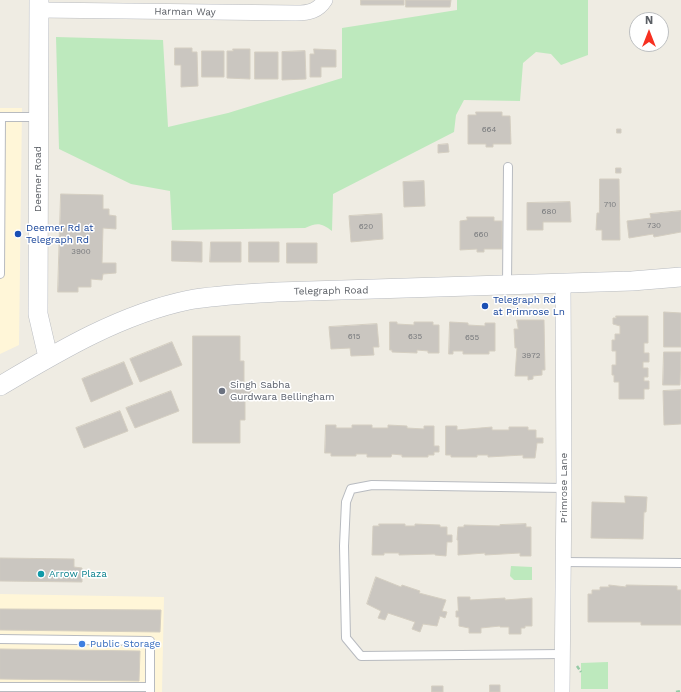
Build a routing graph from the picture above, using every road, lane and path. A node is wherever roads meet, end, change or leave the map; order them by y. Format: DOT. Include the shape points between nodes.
graph roads {
  1 [pos="325,0"];
  2 [pos="39,5"];
  3 [pos="1,117"];
  4 [pos="38,117"];
  5 [pos="508,167"];
  6 [pos="0,274"];
  7 [pos="681,277"];
  8 [pos="563,283"];
  9 [pos="507,285"];
  10 [pos="48,357"];
  11 [pos="0,386"];
  12 [pos="564,488"];
  13 [pos="563,562"];
  14 [pos="681,563"];
  15 [pos="0,639"];
  16 [pos="562,654"];
  17 [pos="0,687"];
  18 [pos="150,689"];
  19 [pos="681,691"];
  20 [pos="562,692"];
  21 [pos="676,692"];
  1 -- 2 [label="street, Harman Way" via="318,9 309,13"];
  2 -- 4 [label="street, Deemer Road"];
  3 -- 4 [label="lane"];
  3 -- 6 [label="lane"];
  4 -- 10 [label="street, Deemer Road" via="38,314"];
  5 -- 9 [label="lane"];
  7 -- 8 [label="street, Telegraph Road"];
  8 -- 9 [label="street, Telegraph Road"];
  8 -- 12 [label="street, Primrose Lane"];
  9 -- 10 [label="street, Telegraph Road" via="277,292 188,300 148,311 93,334"];
  10 -- 11 [label="street, Telegraph Road"];
  12 -- 13 [label="street, Primrose Lane"];
  12 -- 16 [label="lane" via="372,485 351,489 346,502 344,546 346,638 361,656"];
  13 -- 14 [label="lane"];
  13 -- 16 [label="street, Primrose Lane"];
  15 -- 18 [label="lane" via="150,641"];
  16 -- 20 [label="street, Primrose Lane"];
  17 -- 18 [label="lane"];
  19 -- 21 [label="path"];
}
